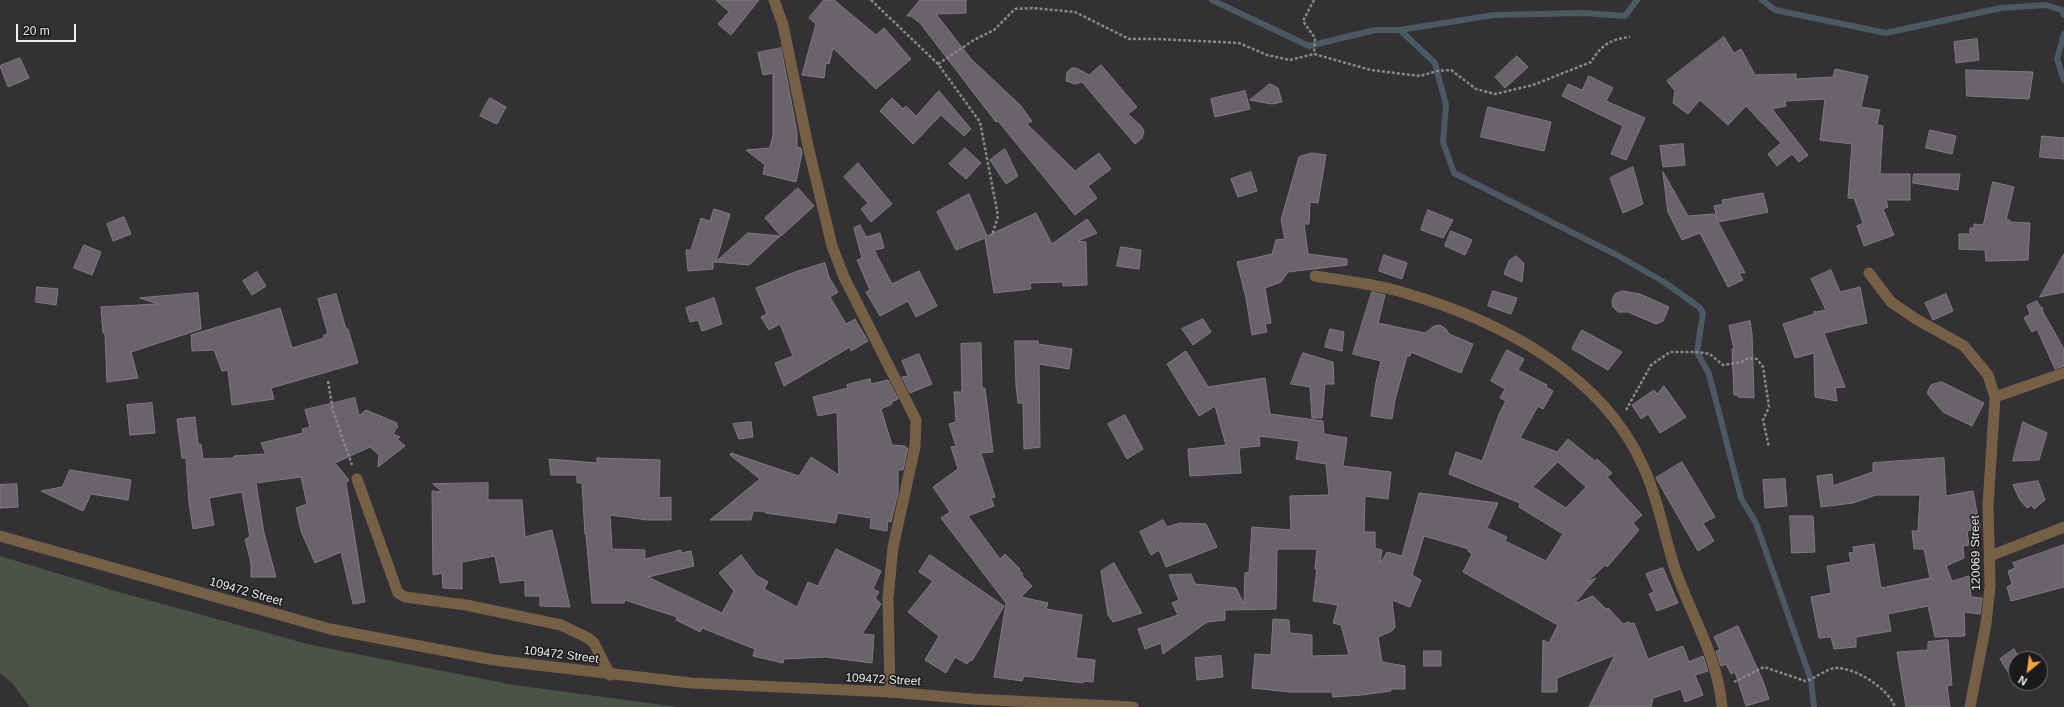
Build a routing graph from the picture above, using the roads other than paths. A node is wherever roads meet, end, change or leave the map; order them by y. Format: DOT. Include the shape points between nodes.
graph roads {
  1 [pos="774,0"];
  2 [pos="1869,273"];
  3 [pos="1315,276"];
  4 [pos="2064,373"];
  5 [pos="1995,397"];
  6 [pos="358,479"];
  7 [pos="2064,527"];
  8 [pos="0,536"];
  9 [pos="1990,556"];
  10 [pos="610,675"];
  11 [pos="890,692"];
  12 [pos="1133,707"];
  13 [pos="1722,707"];
  14 [pos="1970,707"];
  1 -- 11 [label="street" via="783,25 832,246 844,277 916,420 915,447 893,547 888,598"];
  2 -- 5 [label="street" via="1890,302 1964,346 1988,375"];
  3 -- 13 [label="street" via="1404,292 1498,327 1532,347 1598,398 1619,423 1644,466 1686,601 1710,651"];
  4 -- 5 [label="street"];
  5 -- 9 [label="street, 120069 Street" via="1988,505"];
  6 -- 10 [label="street" via="398,593 405,597 466,605 561,625 594,643"];
  7 -- 9 [label="street"];
  8 -- 10 [label="street, 109472 Street" via="330,629 494,660"];
  9 -- 14 [label="street, 120069 Street" via="1986,624"];
  10 -- 11 [label="street, 109472 Street" via="691,683"];
  11 -- 12 [label="street, 109472 Street"];
}
